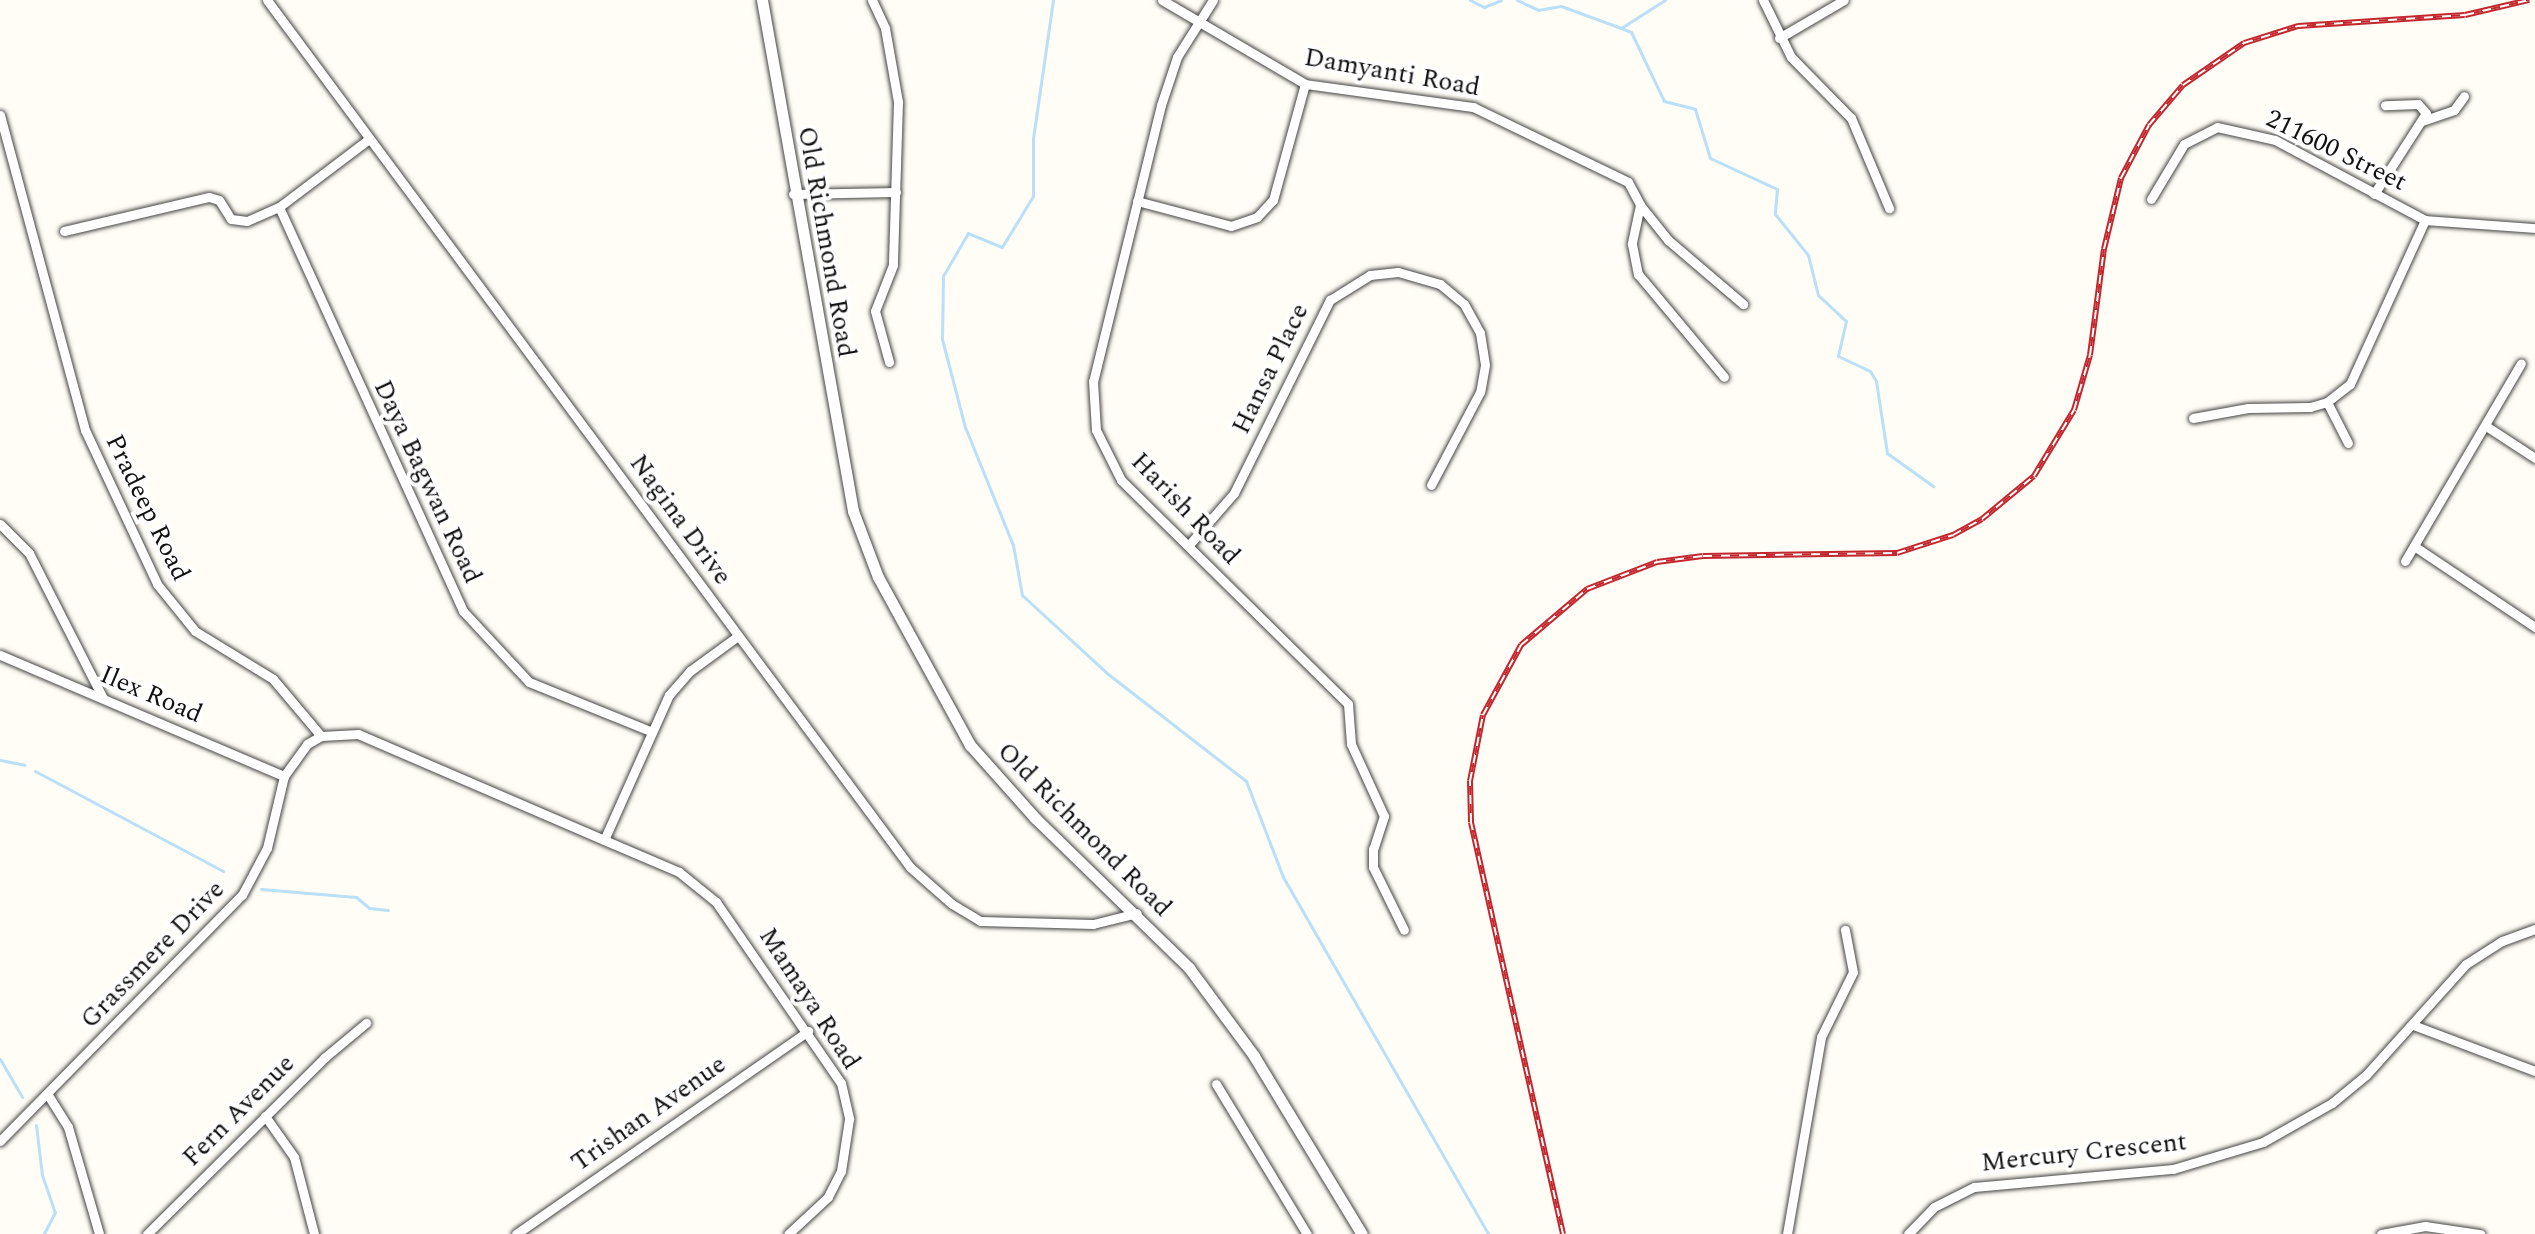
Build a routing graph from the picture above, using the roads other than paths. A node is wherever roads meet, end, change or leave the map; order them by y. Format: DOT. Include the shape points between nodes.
graph roads {
  1 [pos="267,0"];
  2 [pos="762,0"];
  3 [pos="872,0"];
  4 [pos="1162,0"];
  5 [pos="1213,0"];
  6 [pos="1763,0"];
  7 [pos="1844,0"];
  8 [pos="1198,23"];
  9 [pos="1779,38"];
  10 [pos="1305,84"];
  11 [pos="2464,96"];
  12 [pos="2385,105"];
  13 [pos="0,115"];
  14 [pos="2422,121"];
  15 [pos="369,139"];
  16 [pos="896,192"];
  17 [pos="793,194"];
  18 [pos="2374,194"];
  19 [pos="2151,199"];
  20 [pos="1137,201"];
  21 [pos="1640,205"];
  22 [pos="279,207"];
  23 [pos="1889,208"];
  24 [pos="2425,220"];
  25 [pos="2535,228"];
  26 [pos="64,231"];
  27 [pos="1743,304"];
  28 [pos="889,362"];
  29 [pos="2521,363"];
  30 [pos="1724,377"];
  31 [pos="2327,402"];
  32 [pos="2193,418"];
  33 [pos="2486,426"];
  34 [pos="2348,443"];
  35 [pos="2535,458"];
  36 [pos="1431,485"];
  37 [pos="0,524"];
  38 [pos="1188,546"];
  39 [pos="2414,546"];
  40 [pos="2405,561"];
  41 [pos="2535,627"];
  42 [pos="738,636"];
  43 [pos="0,655"];
  44 [pos="103,698"];
  45 [pos="650,731"];
  46 [pos="321,736"];
  47 [pos="284,776"];
  48 [pos="604,840"];
  49 [pos="1137,913"];
  50 [pos="2535,929"];
  51 [pos="1404,930"];
  52 [pos="1845,930"];
  53 [pos="366,1023"];
  54 [pos="2413,1025"];
  55 [pos="808,1031"];
  56 [pos="2535,1071"];
  57 [pos="1216,1084"];
  58 [pos="48,1095"];
  59 [pos="265,1116"];
  60 [pos="0,1141"];
  61 [pos="2449,1231"];
  62 [pos="99,1234"];
  63 [pos="147,1234"];
  64 [pos="314,1234"];
  65 [pos="516,1234"];
  66 [pos="788,1234"];
  67 [pos="1307,1234"];
  68 [pos="1362,1234"];
  69 [pos="1787,1234"];
  70 [pos="1908,1234"];
  71 [pos="2381,1234"];
  72 [pos="2480,1234"];
  1 -- 15 [label="street, Nagina Drive"];
  2 -- 17 [label="street, Old Richmond Road"];
  3 -- 16 [label="street" via="896,76"];
  4 -- 8 [label="street, Damyanti Road"];
  5 -- 8 [label="street, Harish Road"];
  6 -- 9 [label="street"];
  7 -- 9 [label="street"];
  8 -- 10 [label="street, Damyanti Road"];
  8 -- 20 [label="street, Harish Road" via="1177,57"];
  9 -- 23 [label="street" via="1800,69 1846,110"];
  10 -- 20 [label="street" via="1276,191 1257,217 1231,226"];
  10 -- 21 [label="street, Damyanti Road" via="1473,107 1628,182"];
  11 -- 14 [label="street" via="2454,110"];
  12 -- 14 [label="street" via="2420,104 2426,112"];
  13 -- 46 [label="street, Pradeep Road" via="85,430 157,584 195,631 273,679"];
  14 -- 18 [label="street"];
  15 -- 22 [label="street"];
  15 -- 42 [label="street, Nagina Drive"];
  16 -- 17 [label="street"];
  16 -- 28 [label="street" via="893,265 875,311"];
  17 -- 49 [label="street, Old Richmond Road" via="853,511 878,577 970,745 1035,818"];
  18 -- 19 [label="street, 211600 Street" via="2275,140 2217,127 2184,144"];
  18 -- 24 [label="street, 211600 Street"];
  20 -- 38 [label="street, Harish Road" via="1093,381 1096,430 1121,480"];
  21 -- 27 [label="street, Damyanti Road" via="1668,240"];
  21 -- 30 [label="street" via="1632,244 1638,274"];
  22 -- 26 [label="street" via="235,222 219,200 209,197"];
  22 -- 45 [label="street, Daya Bagwan Road" via="463,611 529,682"];
  24 -- 25 [label="street, 211600 Street"];
  24 -- 31 [label="street" via="2364,364"];
  29 -- 33 [label="street"];
  31 -- 32 [label="street"];
  31 -- 34 [label="street"];
  33 -- 35 [label="street"];
  33 -- 39 [label="street"];
  36 -- 38 [label="street, Hansa Place" via="1480,392 1485,365 1480,333 1464,304 1440,284 1412,274 1370,275 1330,300 1234,493"];
  37 -- 44 [label="street" via="29,553"];
  38 -- 51 [label="street, Harish Road" via="1353,711 1351,744 1384,816 1373,867"];
  39 -- 40 [label="street"];
  39 -- 41 [label="street"];
  42 -- 45 [label="street" via="677,684"];
  42 -- 49 [label="street, Nagina Drive" via="910,867 968,916 1002,923 1093,924"];
  43 -- 44 [label="street, Ilex Road"];
  44 -- 47 [label="street, Ilex Road"];
  45 -- 48 [label="street"];
  46 -- 47 [label="street, Grassmere Drive" via="298,753"];
  46 -- 48 [label="street" via="358,734 379,741"];
  47 -- 58 [label="street, Grassmere Drive" via="267,848 242,895"];
  48 -- 55 [label="street, Mamaya Road" via="700,886 732,922"];
  49 -- 68 [label="street, Old Richmond Road" via="1189,968 1254,1056"];
  50 -- 54 [label="street, Mercury Crescent" via="2502,941 2466,964"];
  52 -- 69 [label="street" via="1853,972 1824,1026"];
  53 -- 59 [label="street, Fern Avenue"];
  54 -- 56 [label="street"];
  54 -- 70 [label="street, Mercury Crescent" via="2349,1090 2263,1142 2173,1169 1974,1187 1934,1207"];
  55 -- 65 [label="street, Trishan Avenue"];
  55 -- 66 [label="street, Mamaya Road" via="841,1083 849,1140 834,1189"];
  57 -- 67 [label="street"];
  58 -- 60 [label="street, Grassmere Drive"];
  58 -- 62 [label="street" via="68,1127"];
  59 -- 63 [label="street, Fern Avenue"];
  59 -- 64 [label="street" via="294,1157"];
  61 -- 71 [label="street" via="2405,1227"];
  61 -- 72 [label="street"];
}
